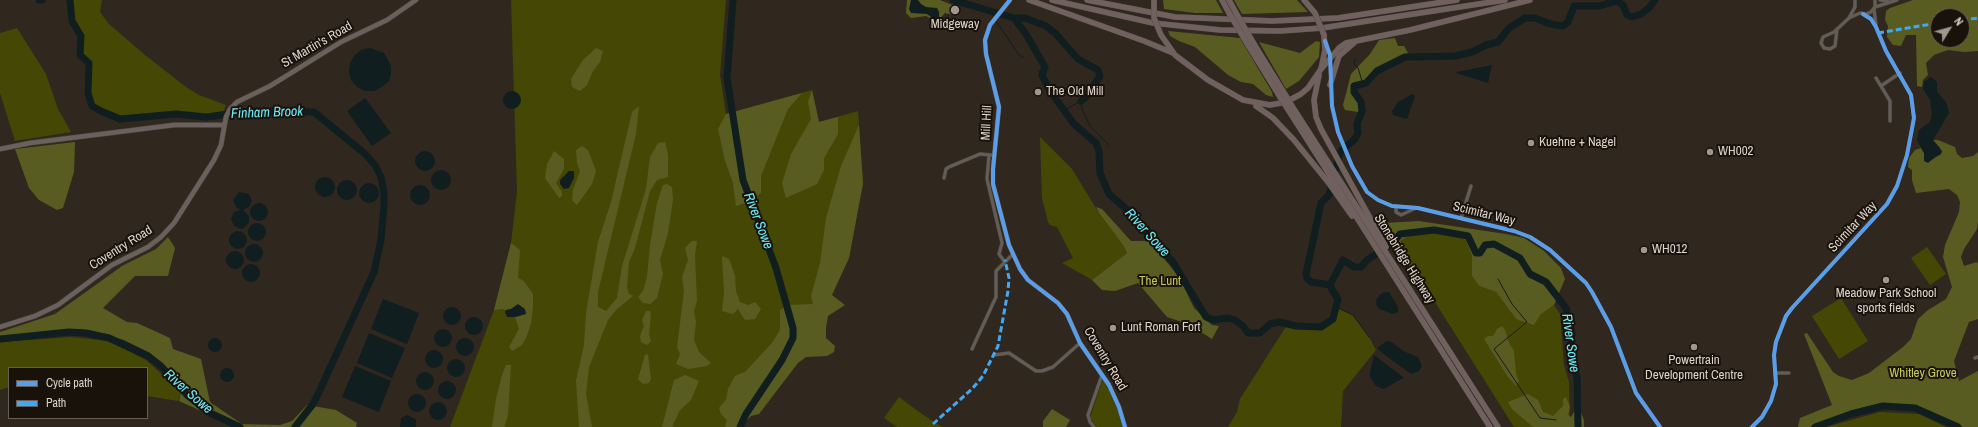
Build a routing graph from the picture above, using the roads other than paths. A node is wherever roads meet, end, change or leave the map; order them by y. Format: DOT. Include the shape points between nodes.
graph roads {
  1 [pos="416,0"];
  2 [pos="1010,0"];
  3 [pos="1029,0"];
  4 [pos="1052,0"];
  5 [pos="1087,0"];
  6 [pos="1154,0"];
  7 [pos="1222,0"];
  8 [pos="1228,0"];
  9 [pos="1304,0"];
  10 [pos="1457,0"];
  11 [pos="1506,0"];
  12 [pos="1530,0"];
  13 [pos="1855,0"];
  14 [pos="1875,0"];
  15 [pos="1880,0"];
  16 [pos="1896,0"];
  17 [pos="1892,1"];
  18 [pos="1855,7"];
  19 [pos="1875,8"];
  20 [pos="1862,14"];
  21 [pos="1849,18"];
  22 [pos="1876,27"];
  23 [pos="1837,29"];
  24 [pos="1828,35"];
  25 [pos="1325,38"];
  26 [pos="1834,38"];
  27 [pos="1355,41"];
  28 [pos="1175,55"];
  29 [pos="1330,59"];
  30 [pos="1320,71"];
  31 [pos="1900,73"];
  32 [pos="1876,78"];
  33 [pos="1330,85"];
  34 [pos="1882,86"];
  35 [pos="1283,96"];
  36 [pos="1250,103"];
  37 [pos="1289,107"];
  38 [pos="230,109"];
  39 [pos="1890,121"];
  40 [pos="224,125"];
  41 [pos="0,150"];
  42 [pos="994,154"];
  43 [pos="989,155"];
  44 [pos="944,178"];
  45 [pos="1471,186"];
  46 [pos="1337,189"];
  47 [pos="1396,207"];
  48 [pos="1418,208"];
  49 [pos="1461,218"];
  50 [pos="1378,244"];
  51 [pos="1013,254"];
  52 [pos="1388,257"];
  53 [pos="1004,261"];
  54 [pos="0,327"];
  55 [pos="1080,343"];
  56 [pos="972,349"];
  57 [pos="994,355"];
  58 [pos="1776,373"];
  59 [pos="1789,373"];
  60 [pos="1103,375"];
  61 [pos="1094,427"];
  62 [pos="1125,427"];
  63 [pos="1490,427"];
  64 [pos="1498,427"];
  65 [pos="1660,427"];
  66 [pos="1752,427"];
  1 -- 38 [label="main road, St Martin's Road" via="387,20 341,42 270,86 237,102"];
  2 -- 42 [label="street, Mill Hill" via="987,29 985,40 999,107"];
  3 -- 28 [label="highway" via="1144,41"];
  4 -- 11 [label="highway" via="1153,23 1220,30 1280,31 1322,28"];
  5 -- 10 [label="highway" via="1175,17 1272,21 1338,18"];
  6 -- 28 [label="highway, bridge" via="1154,18 1161,35"];
  7 -- 35 [label="highway, Stonebridge Highway, bridge" via="1248,45"];
  8 -- 35 [label="highway, Stonebridge Highway, bridge"];
  9 -- 25 [label="highway, bridge" via="1315,13"];
  12 -- 27 [label="highway"];
  13 -- 18 [label="street"];
  14 -- 19 [label="street"];
  15 -- 17 [label="street"];
  16 -- 17 [label="street"];
  17 -- 19 [label="street"];
  18 -- 20 [label="street"];
  18 -- 21 [label="street"];
  19 -- 20 [label="street" via="1870,13"];
  19 -- 22 [label="street"];
  20 -- 21 [label="street"];
  20 -- 22 [label="street" via="1871,19"];
  21 -- 23 [label="street"];
  22 -- 31 [label="street, Scimitar Way" via="1886,51"];
  23 -- 24 [label="street"];
  23 -- 26 [label="street"];
  24 -- 26 [label="street"];
  24 -- 26 [label="street" via="1821,40 1824,48 1834,47"];
  25 -- 29 [label="street, Scimitar Way"];
  25 -- 30 [label="highway"];
  27 -- 29 [label="highway" via="1341,46"];
  27 -- 33 [label="highway" via="1339,56"];
  28 -- 36 [label="highway" via="1208,80"];
  29 -- 30 [label="highway"];
  29 -- 33 [label="street, Scimitar Way"];
  30 -- 36 [label="highway" via="1305,92 1286,102 1270,105"];
  30 -- 50 [label="highway" via="1314,108 1321,129"];
  31 -- 34 [label="street"];
  31 -- 58 [label="street, Scimitar Way" via="1911,95 1914,111 1913,125 1897,186 1883,209 1786,316 1776,342"];
  32 -- 34 [label="street"];
  33 -- 47 [label="street, Scimitar Way" via="1334,117 1343,145 1360,182 1367,192"];
  34 -- 39 [label="street" via="1891,105"];
  35 -- 37 [label="highway, Stonebridge Highway, bridge"];
  36 -- 46 [label="highway" via="1273,118"];
  37 -- 46 [label="highway, Stonebridge Highway"];
  37 -- 50 [label="highway, Stonebridge Highway" via="1340,178"];
  38 -- 40 [label="main road, Coventry Road"];
  40 -- 41 [label="main road" via="174,125 30,142"];
  40 -- 54 [label="main road, Coventry Road" via="221,145 214,160 174,223 161,237 148,247 112,265 58,305 35,316"];
  42 -- 43 [label="street"];
  42 -- 51 [label="street, Mill Hill" via="993,184"];
  43 -- 44 [label="street" via="980,154 949,167"];
  43 -- 53 [label="street, Mill Hill" via="987,179 1002,243 998,254"];
  45 -- 49 [label="street"];
  46 -- 50 [label="highway, Stonebridge Highway"];
  47 -- 48 [label="street, Scimitar Way"];
  47 -- 48 [label="street, Scimitar Way" via="1396,212 1401,215"];
  48 -- 49 [label="street, Scimitar Way"];
  49 -- 65 [label="street, Scimitar Way" via="1530,237 1550,250 1586,283 1611,327 1636,393"];
  50 -- 52 [label="highway, Stonebridge Highway"];
  50 -- 52 [label="highway"];
  51 -- 53 [label="street"];
  51 -- 55 [label="street, Coventry Road" via="1032,285 1064,309"];
  52 -- 63 [label="highway, Stonebridge Highway"];
  52 -- 64 [label="highway, Stonebridge Highway"];
  53 -- 56 [label="street" via="995,276 996,297"];
  55 -- 57 [label="street" via="1055,366 1044,371 1036,371 1009,353"];
  55 -- 60 [label="street, Coventry Road"];
  58 -- 59 [label="street"];
  58 -- 66 [label="street, Scimitar Way" via="1771,401 1762,417"];
  60 -- 61 [label="street" via="1088,415"];
  60 -- 62 [label="street, Coventry Road" via="1120,406"];
}
